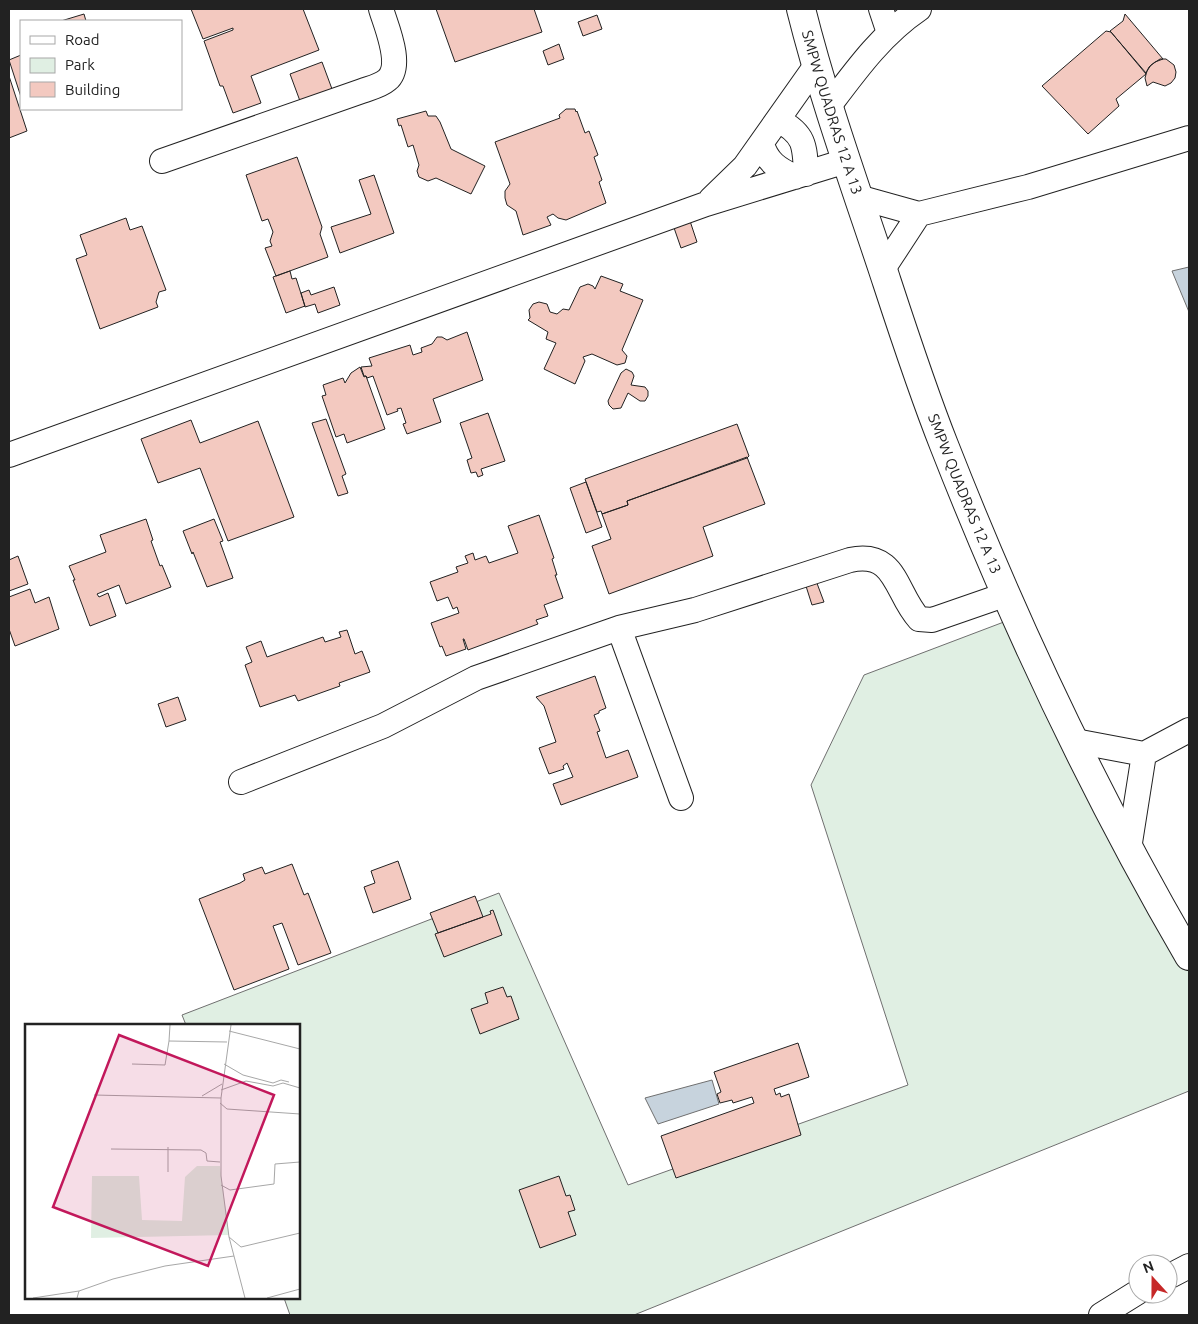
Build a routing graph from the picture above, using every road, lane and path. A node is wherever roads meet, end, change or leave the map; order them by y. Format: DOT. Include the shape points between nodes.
graph roads {
  1 [pos="381,9"];
  2 [pos="801,9"];
  3 [pos="881,9"];
  4 [pos="918,9"];
  5 [pos="889,33"];
  6 [pos="817,64"];
  7 [pos="829,106"];
  8 [pos="778,120"];
  9 [pos="1189,138"];
  10 [pos="762,144"];
  11 [pos="162,161"];
  12 [pos="846,161"];
  13 [pos="800,175"];
  14 [pos="858,197"];
  15 [pos="706,204"];
  16 [pos="919,214"];
  17 [pos="882,269"];
  18 [pos="9,455"];
  19 [pos="1007,594"];
  20 [pos="619,628"];
  21 [pos="1189,730"];
  22 [pos="1075,741"];
  23 [pos="1144,754"];
  24 [pos="241,782"];
  25 [pos="681,798"];
  26 [pos="1128,849"];
  27 [pos="1189,956"];
  28 [pos="1128,1298"];
  29 [pos="1101,1315"];
  1 -- 11 [label="street" via="395,55 389,79 362,92"];
  2 -- 6 [label="street, SMPW QUADRAS 12 A 13"];
  3 -- 5 [label="street"];
  4 -- 5 [label="street"];
  5 -- 7 [label="street"];
  6 -- 7 [label="street, SMPW QUADRAS 12 A 13"];
  6 -- 8 [label="street"];
  7 -- 12 [label="street, SMPW QUADRAS 12 A 13"];
  8 -- 10 [label="street"];
  8 -- 13 [label="street" via="799,134 802,141 805,154"];
  9 -- 16 [label="street" via="1028,187"];
  10 -- 13 [label="street" via="773,165"];
  10 -- 15 [label="street" via="734,178"];
  12 -- 13 [label="street"];
  12 -- 14 [label="street, SMPW QUADRAS 12 A 13"];
  13 -- 15 [label="street"];
  14 -- 16 [label="street"];
  14 -- 17 [label="street, SMPW QUADRAS 12 A 13"];
  15 -- 18 [label="street"];
  16 -- 17 [label="street"];
  17 -- 19 [label="street, SMPW QUADRAS 12 A 13" via="944,445"];
  19 -- 20 [label="street" via="932,620 919,619 890,570 880,562 861,558 695,610"];
  19 -- 22 [label="street, SMPW QUADRAS 12 A 13"];
  20 -- 24 [label="street" via="476,678 383,726"];
  20 -- 25 [label="street"];
  21 -- 23 [label="street"];
  22 -- 23 [label="street"];
  22 -- 26 [label="street, SMPW QUADRAS 12 A 13"];
  23 -- 26 [label="street"];
  26 -- 27 [label="street, SMPW QUADRAS 12 A 13"];
  28 -- 29 [label="street"];
}
